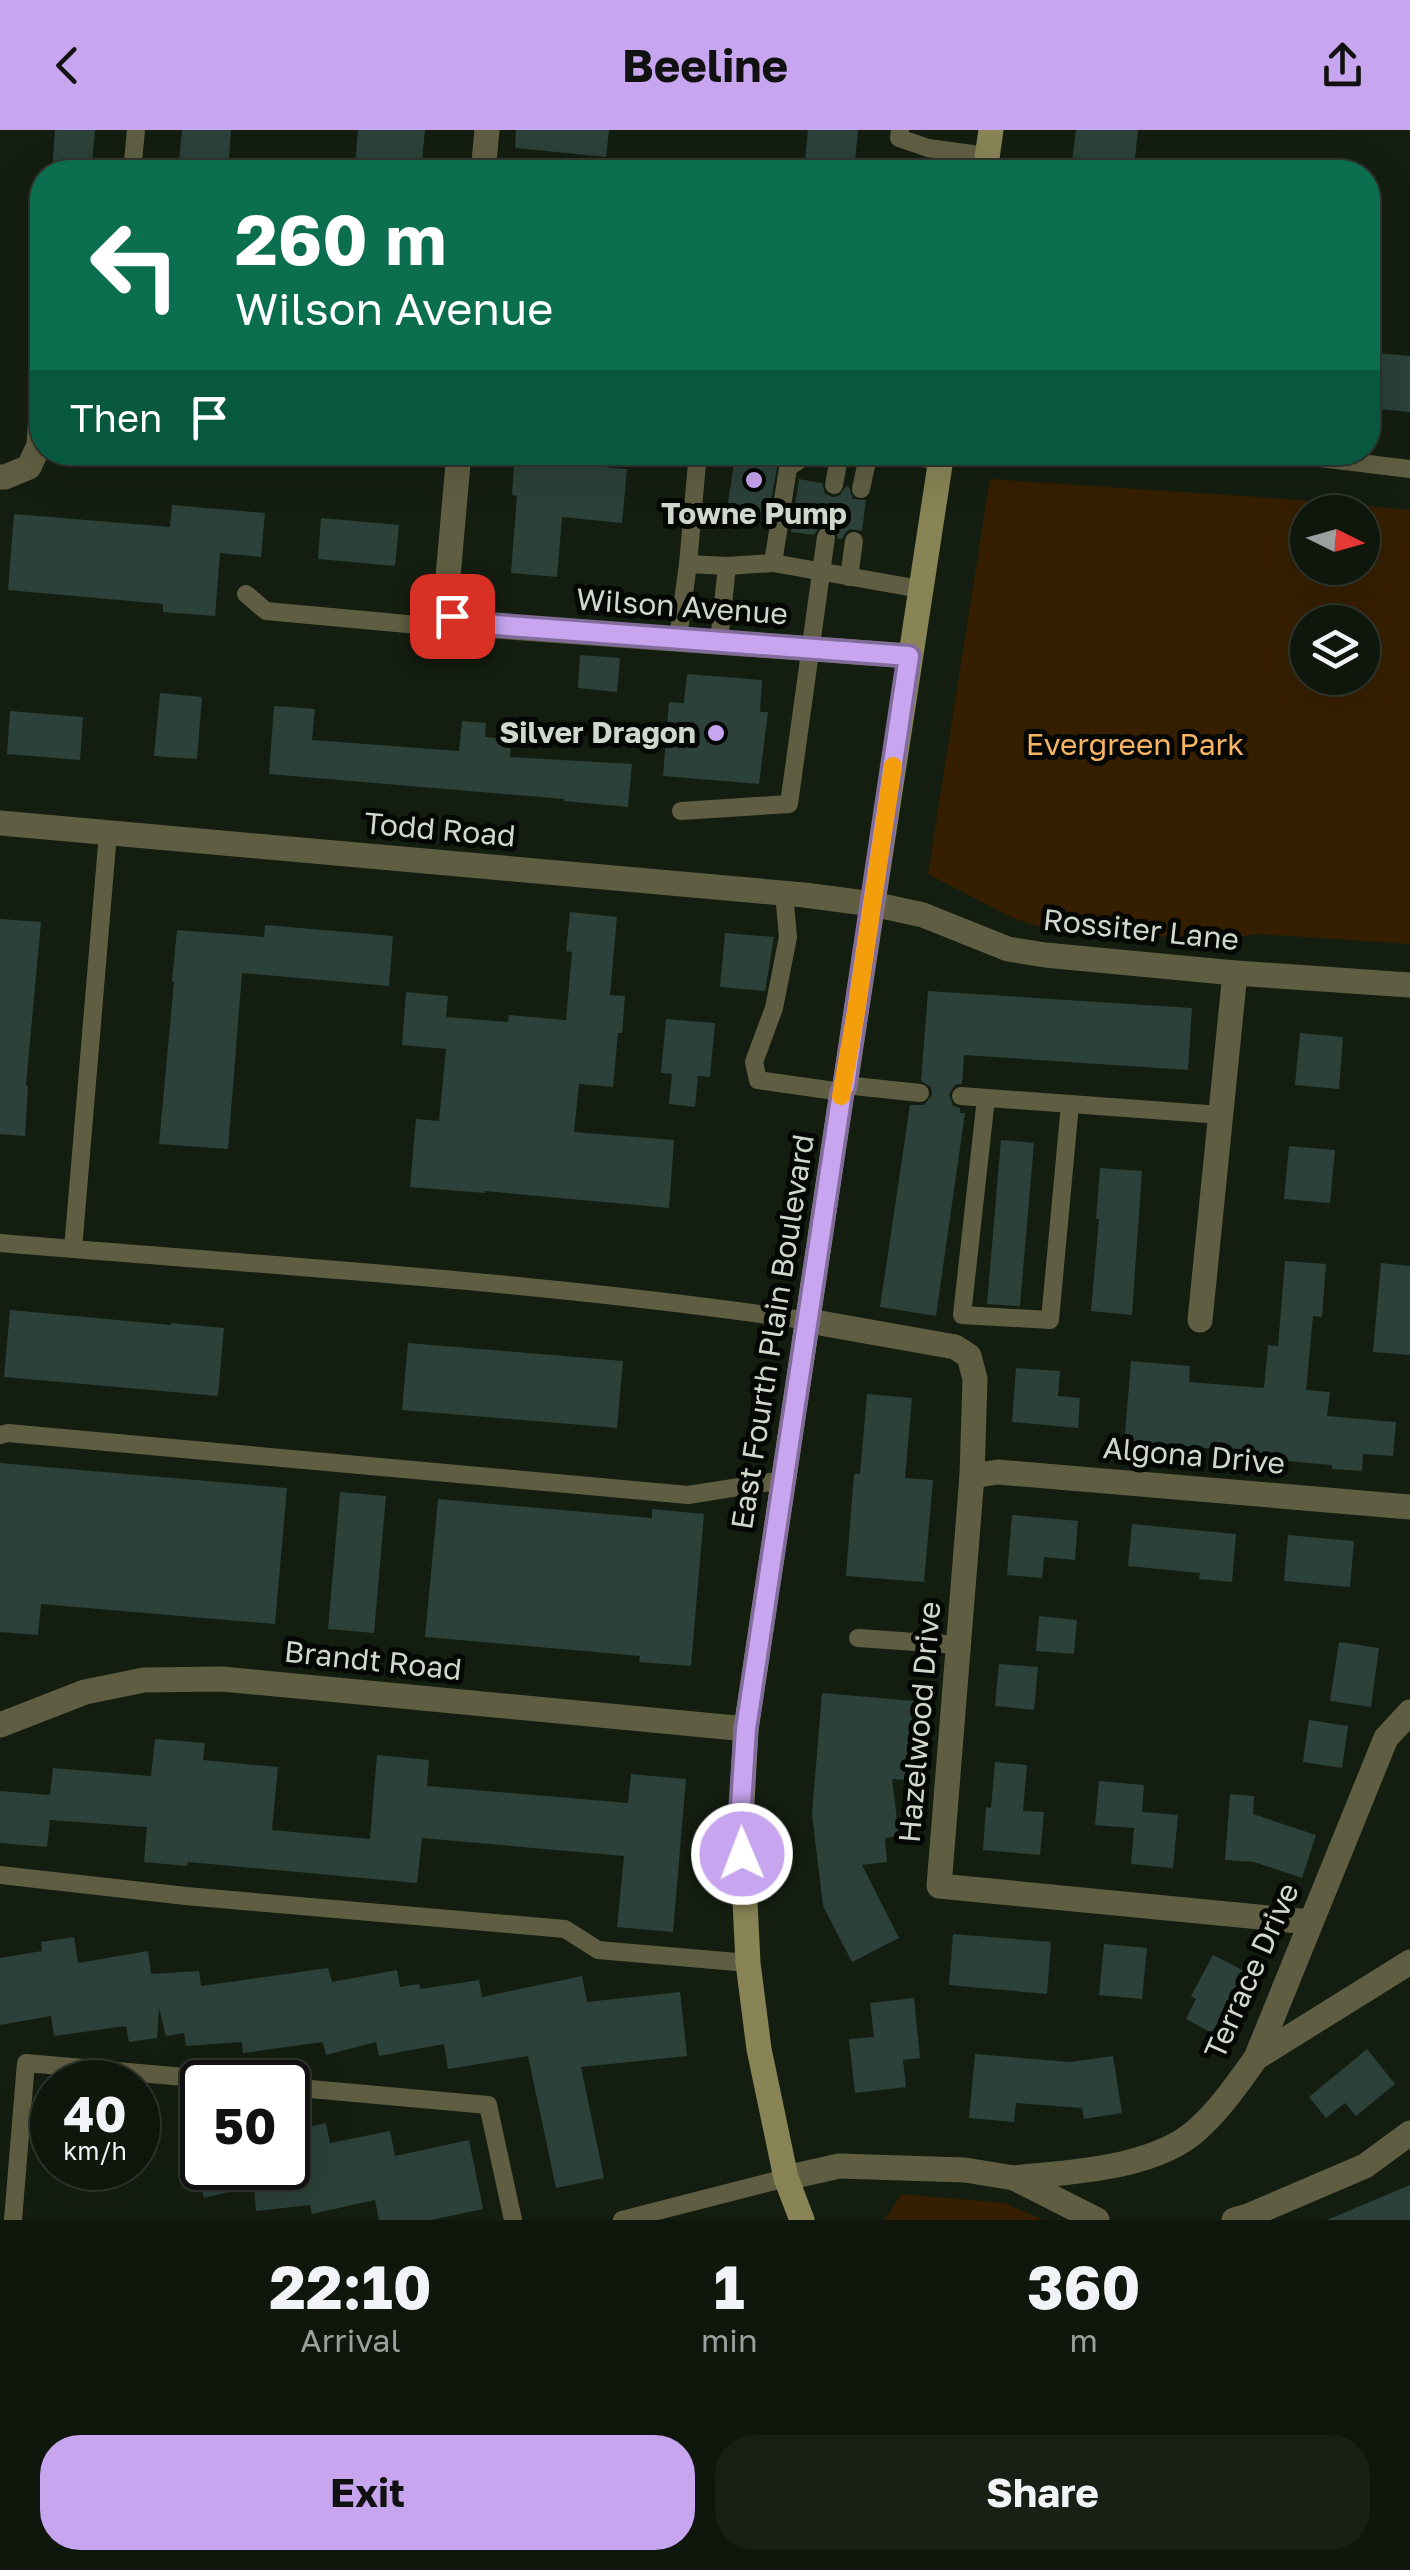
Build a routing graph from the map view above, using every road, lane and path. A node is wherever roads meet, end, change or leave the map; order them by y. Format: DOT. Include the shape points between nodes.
graph roads {
  1 [pos="136,130"];
  2 [pos="487,130"];
  3 [pos="900,130"];
  4 [pos="991,130"];
  5 [pos="133,160"];
  6 [pos="484,160"];
  7 [pos="972,160"];
  8 [pos="987,160"];
  9 [pos="30,465"];
  10 [pos="458,465"];
  11 [pos="697,465"];
  12 [pos="792,465"];
  13 [pos="838,465"];
  14 [pos="866,465"];
  15 [pos="940,465"];
  16 [pos="1377,465"];
  17 [pos="1410,469"];
  18 [pos="0,477"];
  19 [pos="834,484"];
  20 [pos="861,489"];
  21 [pos="826,537"];
  22 [pos="854,541"];
  23 [pos="688,564"];
  24 [pos="772,564"];
  25 [pos="726,566"];
  26 [pos="823,572"];
  27 [pos="850,577"];
  28 [pos="920,589"];
  29 [pos="246,594"];
  30 [pos="452,616"];
  31 [pos="678,638"];
  32 [pos="719,642"];
  33 [pos="811,649"];
  34 [pos="909,656"];
  35 [pos="681,811"];
  36 [pos="0,823"];
  37 [pos="108,833"];
  38 [pos="784,893"];
  39 [pos="873,904"];
  40 [pos="1235,972"];
  41 [pos="1410,985"];
  42 [pos="843,1088"];
  43 [pos="920,1093"];
  44 [pos="961,1096"];
  45 [pos="986,1098"];
  46 [pos="1070,1104"];
  47 [pos="1220,1115"];
  48 [pos="0,1243"];
  49 [pos="73,1249"];
  50 [pos="1200,1320"];
  51 [pos="809,1321"];
  52 [pos="0,1436"];
  53 [pos="972,1476"];
  54 [pos="784,1480"];
  55 [pos="1410,1508"];
  56 [pos="858,1638"];
  57 [pos="958,1645"];
  58 [pos="1410,1712"];
  59 [pos="0,1725"];
  60 [pos="746,1729"];
  61 [pos="0,1874"];
  62 [pos="1310,1922"];
  63 [pos="1410,1962"];
  64 [pos="748,1963"];
  65 [pos="1256,2058"];
  66 [pos="180,2077"];
  67 [pos="310,2089"];
  68 [pos="1410,2134"];
  69 [pos="786,2178"];
  70 [pos="1014,2178"];
  71 [pos="1265,2214"];
  72 [pos="13,2220"];
  73 [pos="514,2220"];
  74 [pos="622,2220"];
  75 [pos="802,2220"];
  76 [pos="1097,2220"];
  77 [pos="1234,2220"];
  1 -- 5 [label="lane"];
  2 -- 6 [label="street"];
  3 -- 7 [label="lane" via="899,138"];
  4 -- 8 [label="main road"];
  9 -- 18 [label="street"];
  10 -- 30 [label="street" via="447,588"];
  11 -- 23 [label="lane"];
  12 -- 24 [label="lane"];
  13 -- 19 [label="lane"];
  14 -- 20 [label="lane"];
  15 -- 28 [label="main road, East Fourth Plain Boulevard"];
  16 -- 17 [label="lane"];
  21 -- 26 [label="lane"];
  22 -- 27 [label="lane"];
  23 -- 25 [label="lane"];
  23 -- 31 [label="lane"];
  24 -- 25 [label="lane"];
  24 -- 26 [label="lane"];
  25 -- 32 [label="lane"];
  26 -- 27 [label="lane"];
  26 -- 33 [label="lane"];
  27 -- 28 [label="lane"];
  28 -- 34 [label="main road, East Fourth Plain Boulevard"];
  29 -- 30 [label="lane" via="266,612 418,625"];
  30 -- 31 [label="street, Wilson Avenue" via="482,624"];
  31 -- 32 [label="street, Wilson Avenue"];
  32 -- 33 [label="street, Wilson Avenue"];
  33 -- 34 [label="street, Wilson Avenue"];
  33 -- 35 [label="lane" via="790,804"];
  34 -- 39 [label="main road, East Fourth Plain Boulevard"];
  36 -- 37 [label="street, Todd Road"];
  37 -- 38 [label="street, Todd Road"];
  37 -- 49 [label="lane"];
  38 -- 39 [label="street, Todd Road"];
  38 -- 42 [label="lane" via="788,937 774,1008 754,1062 758,1080"];
  39 -- 40 [label="street, Rossiter Lane" via="923,914 1008,949"];
  39 -- 42 [label="main road, East Fourth Plain Boulevard"];
  40 -- 41 [label="street, Rossiter Lane"];
  40 -- 47 [label="street"];
  42 -- 43 [label="lane"];
  42 -- 51 [label="main road, East Fourth Plain Boulevard"];
  44 -- 45 [label="lane"];
  45 -- 46 [label="lane"];
  45 -- 46 [label="lane" via="962,1315 1050,1320"];
  46 -- 47 [label="lane"];
  47 -- 50 [label="street"];
  48 -- 49 [label="lane"];
  49 -- 51 [label="lane" via="505,1285"];
  51 -- 53 [label="street, Hazelwood Drive" via="955,1347 969,1356 975,1379"];
  51 -- 54 [label="main road, East Fourth Plain Boulevard"];
  52 -- 54 [label="lane" via="688,1496"];
  53 -- 55 [label="street, Algona Drive" via="998,1472"];
  53 -- 57 [label="street, Hazelwood Drive"];
  54 -- 60 [label="main road, East Fourth Plain Boulevard"];
  56 -- 57 [label="lane"];
  57 -- 62 [label="street, Hazelwood Drive" via="939,1886"];
  58 -- 62 [label="street, Terrace Drive" via="1386,1738"];
  59 -- 60 [label="street, Brandt Road" via="85,1692 144,1680 222,1679"];
  60 -- 64 [label="main road, East Fourth Plain Boulevard" via="740,1820"];
  61 -- 64 [label="lane" via="564,1929 598,1950"];
  62 -- 65 [label="street, Terrace Drive"];
  63 -- 65 [label="street"];
  64 -- 69 [label="main road, East Fourth Plain Boulevard"];
  65 -- 70 [label="street, Terrace Drive" via="1195,2132 1152,2156"];
  66 -- 72 [label="lane" via="26,2063"];
  67 -- 73 [label="lane" via="488,2105"];
  68 -- 71 [label="street" via="1365,2166"];
  69 -- 70 [label="street" via="839,2166"];
  69 -- 74 [label="lane"];
  69 -- 75 [label="main road, East Fourth Plain Boulevard"];
  70 -- 76 [label="street"];
  71 -- 77 [label="street"];
}
